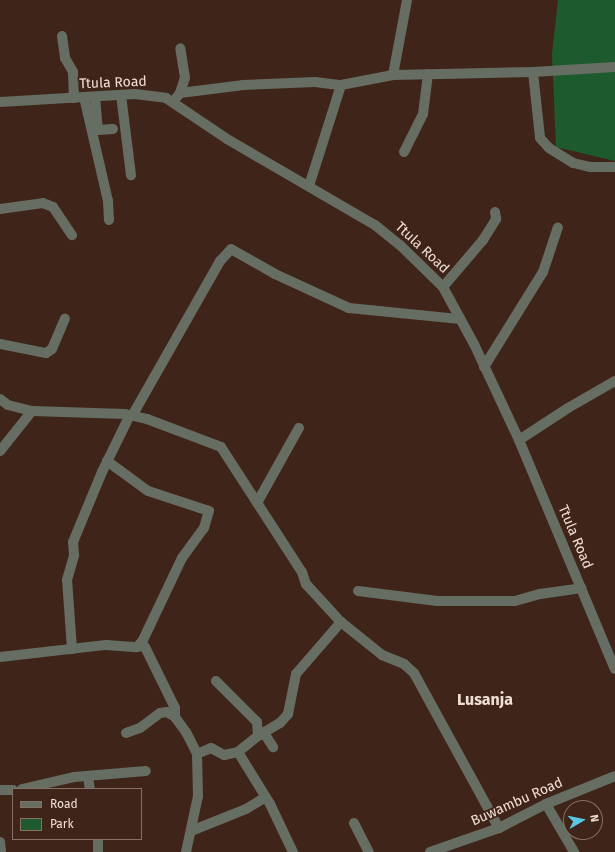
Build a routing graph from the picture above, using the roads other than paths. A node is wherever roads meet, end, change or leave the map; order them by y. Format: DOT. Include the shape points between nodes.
graph roads {
  1 [pos="407,0"];
  2 [pos="62,36"];
  3 [pos="180,48"];
  4 [pos="615,67"];
  5 [pos="534,72"];
  6 [pos="428,74"];
  7 [pos="393,75"];
  8 [pos="341,85"];
  9 [pos="180,93"];
  10 [pos="121,95"];
  11 [pos="95,97"];
  12 [pos="79,98"];
  13 [pos="0,102"];
  14 [pos="173,102"];
  15 [pos="113,129"];
  16 [pos="404,152"];
  17 [pos="615,166"];
  18 [pos="131,175"];
  19 [pos="309,186"];
  20 [pos="0,209"];
  21 [pos="495,212"];
  22 [pos="109,220"];
  23 [pos="558,227"];
  24 [pos="72,235"];
  25 [pos="443,287"];
  26 [pos="65,319"];
  27 [pos="460,319"];
  28 [pos="0,344"];
  29 [pos="484,367"];
  30 [pos="615,381"];
  31 [pos="0,399"];
  32 [pos="32,411"];
  33 [pos="131,416"];
  34 [pos="299,428"];
  35 [pos="519,440"];
  36 [pos="0,451"];
  37 [pos="107,461"];
  38 [pos="257,503"];
  39 [pos="582,588"];
  40 [pos="358,591"];
  41 [pos="341,622"];
  42 [pos="139,646"];
  43 [pos="72,649"];
  44 [pos="0,656"];
  45 [pos="615,669"];
  46 [pos="216,681"];
  47 [pos="175,717"];
  48 [pos="126,733"];
  49 [pos="261,735"];
  50 [pos="274,747"];
  51 [pos="238,752"];
  52 [pos="197,754"];
  53 [pos="146,771"];
  54 [pos="615,776"];
  55 [pos="88,777"];
  56 [pos="28,788"];
  57 [pos="90,788"];
  58 [pos="0,790"];
  59 [pos="12,790"];
  60 [pos="266,797"];
  61 [pos="546,804"];
  62 [pos="354,822"];
  63 [pos="499,828"];
  64 [pos="191,831"];
  65 [pos="98,840"];
  66 [pos="0,842"];
  67 [pos="1,852"];
  68 [pos="98,852"];
  69 [pos="186,852"];
  70 [pos="293,852"];
  71 [pos="369,852"];
  72 [pos="430,852"];
  73 [pos="574,852"];
  1 -- 7 [label="street"];
  2 -- 12 [label="street" via="65,58 73,72"];
  3 -- 9 [label="street" via="185,78"];
  4 -- 5 [label="street"];
  5 -- 6 [label="street"];
  5 -- 17 [label="street" via="540,138 549,148 573,163 590,167"];
  6 -- 7 [label="street"];
  6 -- 16 [label="street" via="424,114"];
  7 -- 8 [label="street"];
  8 -- 9 [label="street" via="315,82"];
  8 -- 19 [label="street"];
  9 -- 14 [label="street"];
  10 -- 11 [label="street, Ttula Road"];
  10 -- 14 [label="street, Ttula Road" via="152,95"];
  10 -- 18 [label="street"];
  11 -- 12 [label="street, Ttula Road"];
  11 -- 15 [label="street" via="98,130"];
  12 -- 13 [label="street, Ttula Road"];
  12 -- 22 [label="street" via="108,201"];
  14 -- 19 [label="street, Ttula Road" via="227,139"];
  19 -- 25 [label="street, Ttula Road" via="387,234"];
  20 -- 24 [label="street" via="43,203 53,208"];
  21 -- 25 [label="street" via="496,219 484,240"];
  23 -- 29 [label="street" via="543,272"];
  25 -- 27 [label="street, Ttula Road"];
  26 -- 28 [label="street" via="52,349 46,353"];
  27 -- 29 [label="street, Ttula Road"];
  27 -- 33 [label="street" via="349,308 275,274 230,249 220,261"];
  29 -- 35 [label="street, Ttula Road"];
  30 -- 35 [label="street"];
  31 -- 32 [label="street" via="8,405"];
  32 -- 33 [label="street"];
  32 -- 36 [label="street"];
  33 -- 37 [label="street"];
  33 -- 38 [label="street" via="147,419 221,447"];
  34 -- 38 [label="street"];
  35 -- 39 [label="street, Ttula Road"];
  37 -- 42 [label="street" via="148,491 209,511 204,528 182,558"];
  37 -- 43 [label="street" via="74,542 74,555 67,580"];
  38 -- 41 [label="street" via="302,572 306,584"];
  39 -- 40 [label="street" via="540,594 515,601 483,602 437,601"];
  39 -- 45 [label="street, Ttula Road"];
  41 -- 49 [label="street" via="296,674 288,714"];
  41 -- 63 [label="street" via="382,655 404,664 414,673"];
  42 -- 43 [label="street" via="106,645"];
  42 -- 47 [label="street" via="145,647 175,708"];
  43 -- 44 [label="street"];
  46 -- 49 [label="street" via="257,722"];
  47 -- 48 [label="street" via="167,712 160,713 140,728"];
  47 -- 52 [label="street" via="193,742"];
  49 -- 50 [label="street"];
  49 -- 51 [label="street"];
  51 -- 52 [label="street" via="224,755 210,748"];
  51 -- 60 [label="street"];
  52 -- 64 [label="street" via="198,796"];
  53 -- 55 [label="street"];
  54 -- 61 [label="street, Buwambu Road"];
  55 -- 56 [label="street"];
  55 -- 57 [label="street"];
  58 -- 59 [label="street"];
  60 -- 64 [label="street" via="246,809"];
  60 -- 70 [label="street"];
  61 -- 63 [label="street, Buwambu Road"];
  61 -- 73 [label="street"];
  62 -- 71 [label="street"];
  63 -- 72 [label="street, Buwambu Road"];
  64 -- 69 [label="street"];
  65 -- 68 [label="street"];
  66 -- 67 [label="street"];
}
